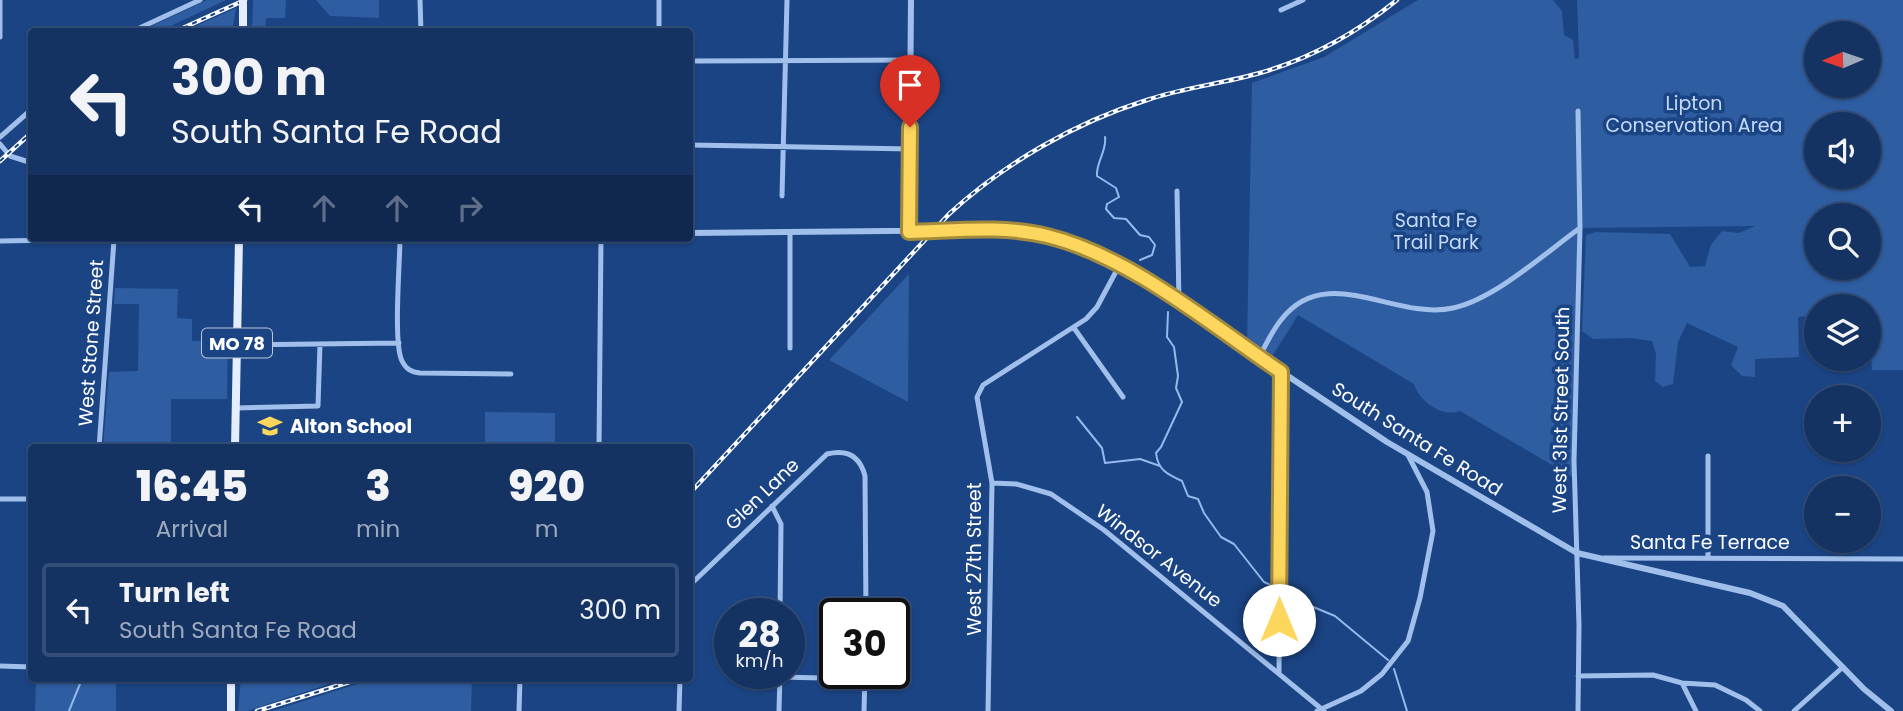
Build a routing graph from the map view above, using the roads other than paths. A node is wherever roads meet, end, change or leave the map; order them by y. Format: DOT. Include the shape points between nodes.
graph roads {
  1 [pos="0,0"];
  2 [pos="200,0"];
  3 [pos="243,0"];
  4 [pos="420,0"];
  5 [pos="659,0"];
  6 [pos="787,0"];
  7 [pos="911,0"];
  8 [pos="1303,0"];
  9 [pos="1281,10"];
  10 [pos="140,28"];
  11 [pos="243,28"];
  12 [pos="421,28"];
  13 [pos="659,28"];
  14 [pos="0,37"];
  15 [pos="911,60"];
  16 [pos="693,61"];
  17 [pos="786,61"];
  18 [pos="1578,111"];
  19 [pos="28,112"];
  20 [pos="0,137"];
  21 [pos="0,144"];
  22 [pos="693,145"];
  23 [pos="785,146"];
  24 [pos="910,149"];
  25 [pos="28,163"];
  26 [pos="1177,191"];
  27 [pos="782,196"];
  28 [pos="1580,228"];
  29 [pos="909,232"];
  30 [pos="693,233"];
  31 [pos="790,233"];
  32 [pos="0,241"];
  33 [pos="28,241"];
  34 [pos="114,242"];
  35 [pos="239,242"];
  36 [pos="400,242"];
  37 [pos="601,242"];
  38 [pos="1119,266"];
  39 [pos="1180,304"];
  40 [pos="1074,328"];
  41 [pos="399,343"];
  42 [pos="320,344"];
  43 [pos="237,345"];
  44 [pos="790,348"];
  45 [pos="1259,357"];
  46 [pos="1281,372"];
  47 [pos="512,374"];
  48 [pos="1123,397"];
  49 [pos="236,408"];
  50 [pos="99,444"];
  51 [pos="235,444"];
  52 [pos="599,444"];
  53 [pos="1408,455"];
  54 [pos="1709,456"];
  55 [pos="992,483"];
  56 [pos="0,499"];
  57 [pos="28,499"];
  58 [pos="772,506"];
  59 [pos="1577,553"];
  60 [pos="1601,558"];
  61 [pos="1708,558"];
  62 [pos="1903,559"];
  63 [pos="693,582"];
  64 [pos="780,598"];
  65 [pos="866,598"];
  66 [pos="0,666"];
  67 [pos="28,667"];
  68 [pos="1843,667"];
  69 [pos="1279,674"];
  70 [pos="1578,676"];
  71 [pos="231,682"];
  72 [pos="520,682"];
  73 [pos="680,682"];
  74 [pos="1682,683"];
  75 [pos="780,689"];
  76 [pos="865,689"];
  77 [pos="1321,710"];
  78 [pos="231,711"];
  79 [pos="519,711"];
  80 [pos="679,711"];
  81 [pos="779,711"];
  82 [pos="864,711"];
  83 [pos="988,711"];
  84 [pos="1578,711"];
  85 [pos="1696,711"];
  86 [pos="1760,711"];
  87 [pos="1794,711"];
  88 [pos="1891,711"];
  1 -- 14 [label="street"];
  2 -- 10 [label="street"];
  3 -- 11 [label="main road, bridge"];
  4 -- 12 [label="street"];
  5 -- 13 [label="street"];
  6 -- 17 [label="street"];
  7 -- 15 [label="street"];
  8 -- 9 [label="street"];
  15 -- 17 [label="street"];
  15 -- 24 [label="street"];
  16 -- 17 [label="street"];
  17 -- 23 [label="street"];
  18 -- 28 [label="street, West 31st Street South"];
  19 -- 20 [label="street"];
  21 -- 25 [label="street" via="19,162"];
  22 -- 23 [label="street"];
  23 -- 24 [label="street"];
  23 -- 27 [label="street"];
  24 -- 29 [label="street"];
  26 -- 39 [label="street"];
  28 -- 45 [label="street" via="1481,297 1455,308 1430,312 1344,293 1324,292 1305,299 1280,320"];
  28 -- 59 [label="street, West 31st Street South" via="1574,461"];
  29 -- 31 [label="street, South Santa Fe Road"];
  29 -- 38 [label="street, South Santa Fe Road" via="986,230 1046,236"];
  30 -- 31 [label="street, South Santa Fe Road"];
  31 -- 44 [label="street"];
  32 -- 33 [label="street"];
  34 -- 50 [label="street, West Stone Street"];
  35 -- 43 [label="main road, MO 78"];
  36 -- 41 [label="street"];
  37 -- 52 [label="street"];
  38 -- 39 [label="street, South Santa Fe Road"];
  38 -- 40 [label="street, West 27th Street" via="1097,307"];
  39 -- 45 [label="street, South Santa Fe Road"];
  40 -- 48 [label="street"];
  40 -- 55 [label="street, West 27th Street" via="979,391 976,404"];
  41 -- 42 [label="street"];
  41 -- 47 [label="street" via="403,363 413,372"];
  42 -- 43 [label="street"];
  42 -- 49 [label="street" via="318,407"];
  43 -- 49 [label="main road, MO 78"];
  45 -- 46 [label="street, South Santa Fe Road"];
  46 -- 53 [label="street, South Santa Fe Road"];
  46 -- 69 [label="street"];
  49 -- 51 [label="main road, MO 78"];
  53 -- 59 [label="street, South Santa Fe Road"];
  53 -- 77 [label="street" via="1427,492 1433,531 1408,641 1382,674 1361,691"];
  54 -- 61 [label="street"];
  55 -- 69 [label="street, Windsor Avenue" via="1037,489 1079,513"];
  55 -- 83 [label="street, West 27th Street"];
  56 -- 57 [label="street"];
  58 -- 63 [label="street, Glen Lane"];
  58 -- 64 [label="street" via="781,524"];
  58 -- 65 [label="street, Glen Lane" via="827,454 847,452 862,466"];
  59 -- 60 [label="street, South Santa Fe Road"];
  59 -- 70 [label="street, West 31st Street South"];
  60 -- 61 [label="street, Santa Fe Terrace"];
  60 -- 68 [label="street, South Santa Fe Road" via="1772,600 1794,614"];
  61 -- 62 [label="street, Santa Fe Terrace"];
  66 -- 67 [label="street"];
  68 -- 87 [label="street"];
  68 -- 88 [label="street, South Santa Fe Road"];
  69 -- 77 [label="street, Windsor Avenue"];
  70 -- 74 [label="street" via="1653,675"];
  70 -- 84 [label="street, West 31st Street South"];
  71 -- 78 [label="main road"];
  72 -- 79 [label="street"];
  73 -- 80 [label="street"];
  74 -- 85 [label="street"];
  74 -- 86 [label="street" via="1715,685"];
  75 -- 81 [label="street"];
  76 -- 82 [label="street"];
}
